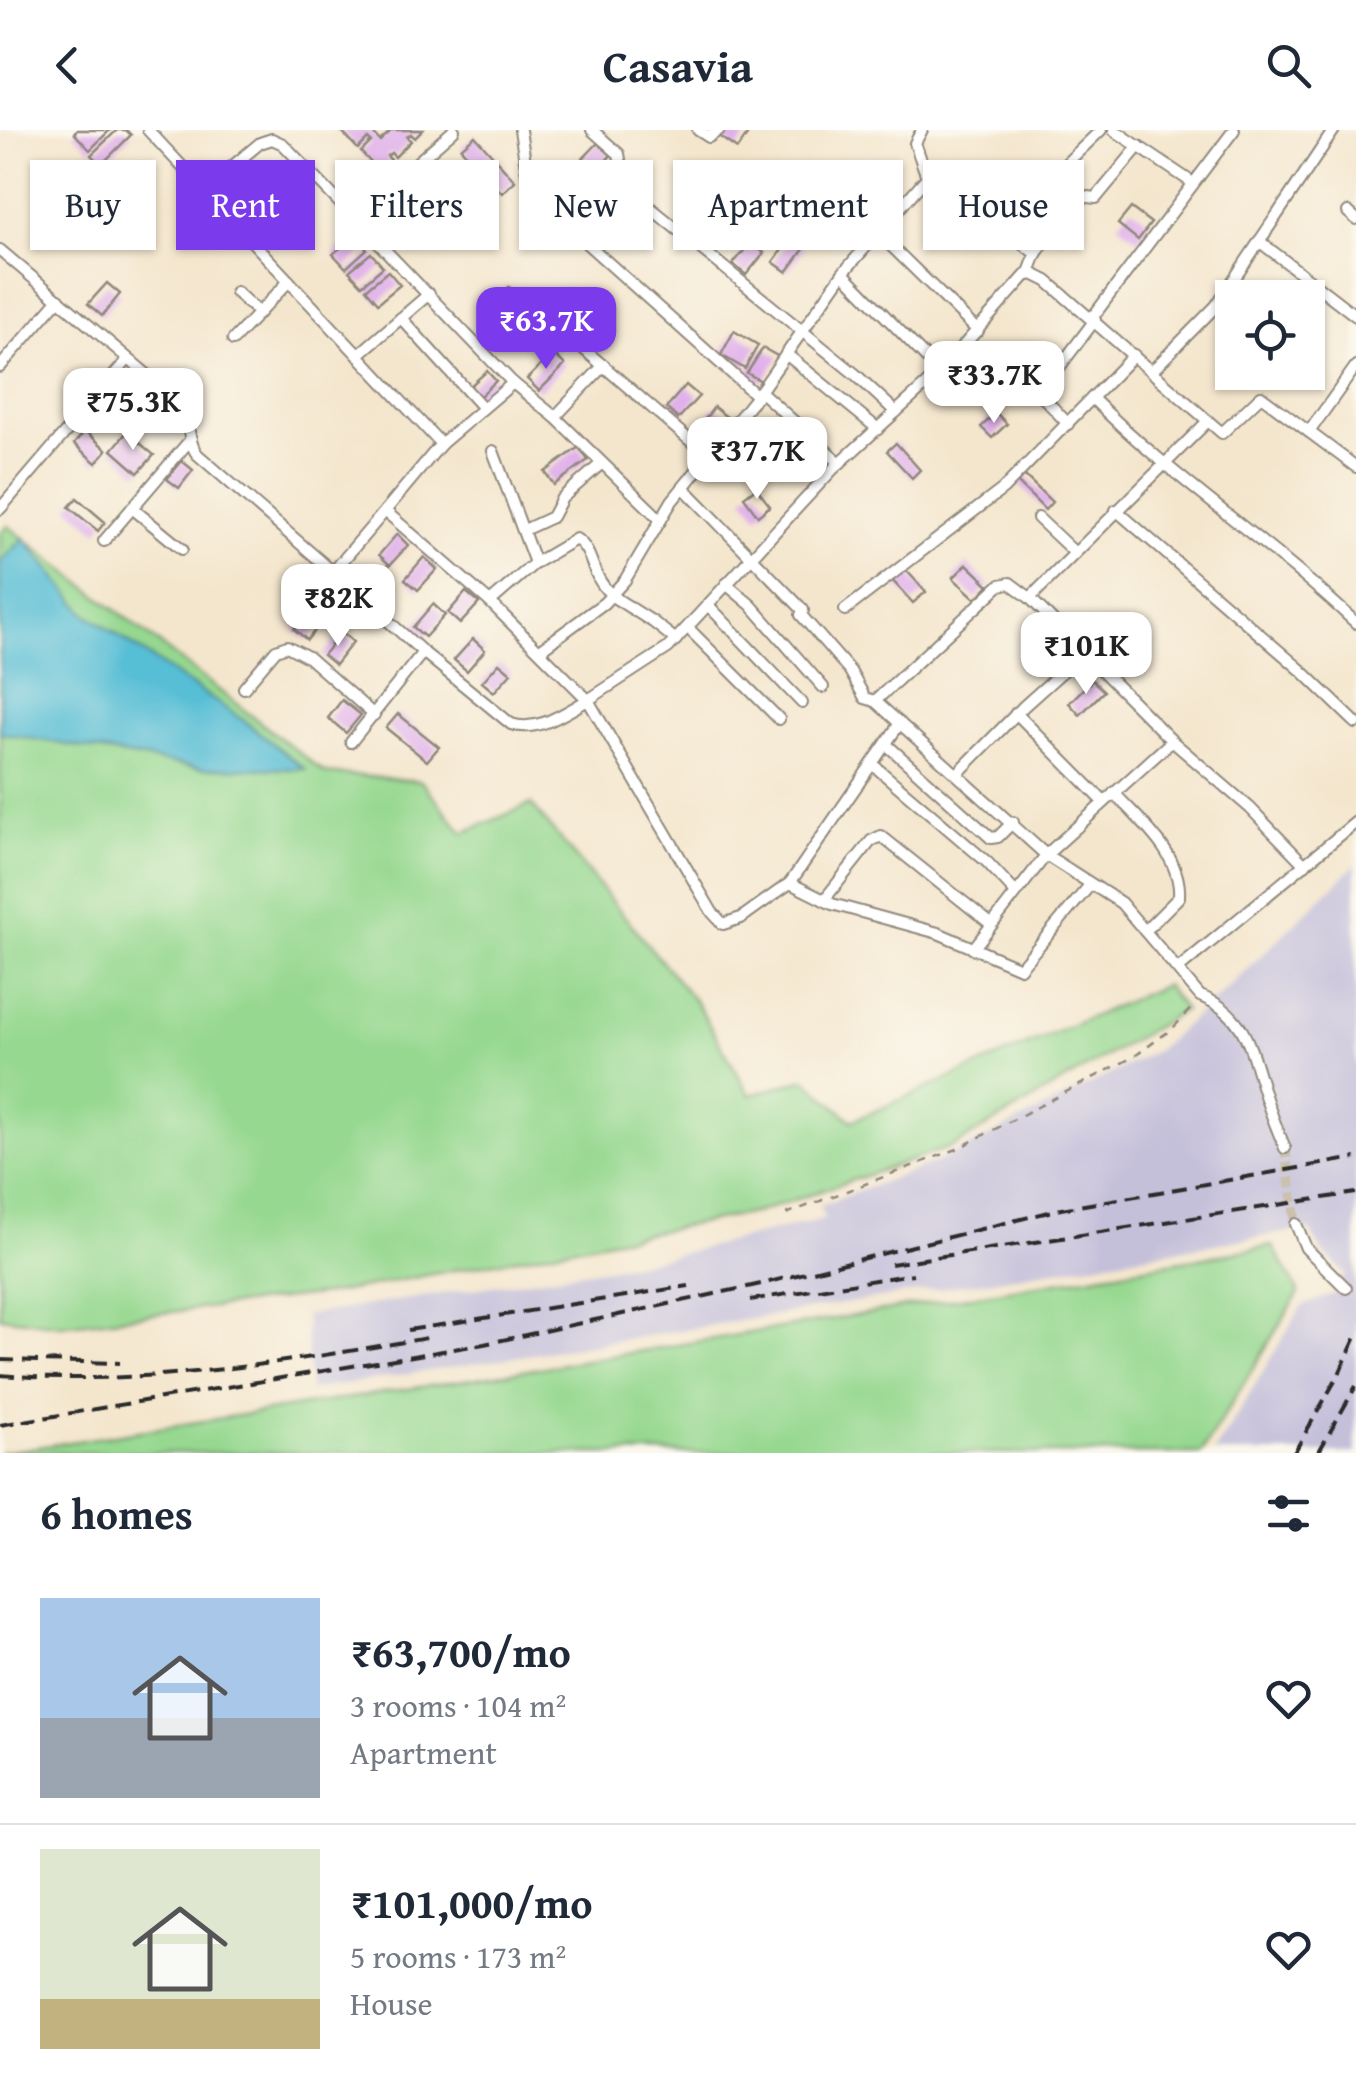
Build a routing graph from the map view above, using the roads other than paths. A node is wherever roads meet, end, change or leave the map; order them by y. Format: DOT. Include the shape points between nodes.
graph roads {
  1 [pos="148,130"];
  2 [pos="284,130"];
  3 [pos="454,130"];
  4 [pos="520,130"];
  5 [pos="592,130"];
  6 [pos="698,130"];
  7 [pos="719,130"];
  8 [pos="922,130"];
  9 [pos="1101,130"];
  10 [pos="1114,130"];
  11 [pos="1234,130"];
  12 [pos="1334,130"];
  13 [pos="278,141"];
  14 [pos="1139,146"];
  15 [pos="176,160"];
  16 [pos="241,160"];
  17 [pos="420,160"];
  18 [pos="1070,160"];
  19 [pos="923,165"];
  20 [pos="923,182"];
  21 [pos="1193,183"];
  22 [pos="335,197"];
  23 [pos="903,204"];
  24 [pos="1259,241"];
  25 [pos="0,250"];
  26 [pos="261,250"];
  27 [pos="387,250"];
  28 [pos="863,250"];
  29 [pos="895,250"];
  30 [pos="1031,250"];
  31 [pos="1036,254"];
  32 [pos="843,273"];
  33 [pos="1028,274"];
  34 [pos="290,281"];
  35 [pos="236,292"];
  36 [pos="429,294"];
  37 [pos="522,294"];
  38 [pos="59,300"];
  39 [pos="260,313"];
  40 [pos="1356,316"];
  41 [pos="401,318"];
  42 [pos="1093,319"];
  43 [pos="978,331"];
  44 [pos="803,332"];
  45 [pos="233,340"];
  46 [pos="786,354"];
  47 [pos="358,355"];
  48 [pos="1134,355"];
  49 [pos="128,359"];
  50 [pos="2,360"];
  51 [pos="604,365"];
  52 [pos="1356,366"];
  53 [pos="1152,371"];
  54 [pos="940,372"];
  55 [pos="513,383"];
  56 [pos="759,394"];
  57 [pos="1092,398"];
  58 [pos="484,408"];
  59 [pos="896,412"];
  60 [pos="555,417"];
  61 [pos="1208,421"];
  62 [pos="1068,424"];
  63 [pos="878,429"];
  64 [pos="1309,432"];
  65 [pos="191,438"];
  66 [pos="441,444"];
  67 [pos="493,451"];
  68 [pos="708,456"];
  69 [pos="602,463"];
  70 [pos="840,464"];
  71 [pos="1166,467"];
  72 [pos="1356,468"];
  73 [pos="683,487"];
  74 [pos="132,508"];
  75 [pos="0,510"];
  76 [pos="1116,510"];
  77 [pos="385,512"];
  78 [pos="1038,518"];
  79 [pos="662,520"];
  80 [pos="524,530"];
  81 [pos="104,541"];
  82 [pos="182,550"];
  83 [pos="1074,552"];
  84 [pos="751,556"];
  85 [pos="536,562"];
  86 [pos="333,572"];
  87 [pos="726,584"];
  88 [pos="612,595"];
  89 [pos="1030,598"];
  90 [pos="490,602"];
  91 [pos="708,606"];
  92 [pos="845,610"];
  93 [pos="1356,623"];
  94 [pos="688,628"];
  95 [pos="676,640"];
  96 [pos="540,650"];
  97 [pos="423,652"];
  98 [pos="1083,653"];
  99 [pos="823,687"];
  100 [pos="244,688"];
  101 [pos="588,700"];
  102 [pos="874,701"];
  103 [pos="802,703"];
  104 [pos="1016,713"];
  105 [pos="374,715"];
  106 [pos="779,719"];
  107 [pos="900,724"];
  108 [pos="1356,724"];
  109 [pos="1172,740"];
  110 [pos="351,742"];
  111 [pos="886,744"];
  112 [pos="872,764"];
  113 [pos="957,774"];
  114 [pos="1114,793"];
  115 [pos="1104,802"];
  116 [pos="1013,822"];
  117 [pos="1356,822"];
  118 [pos="1046,855"];
  119 [pos="1305,866"];
  120 [pos="790,883"];
  121 [pos="1090,885"];
  122 [pos="1015,892"];
  123 [pos="824,900"];
  124 [pos="991,924"];
  125 [pos="1145,931"];
  126 [pos="973,949"];
  127 [pos="1178,969"];
  128 [pos="1285,1148"];
  129 [pos="1296,1224"];
  130 [pos="1346,1288"];
  1 -- 15 [label="street"];
  2 -- 13 [label="street"];
  3 -- 17 [label="street"];
  4 -- 56 [label="street" via="536,198"];
  5 -- 44 [label="street" via="619,154 625,187"];
  6 -- 7 [label="street" via="709,137"];
  8 -- 19 [label="street" via="916,143"];
  9 -- 18 [label="street"];
  10 -- 14 [label="street"];
  11 -- 21 [label="street"];
  12 -- 24 [label="street"];
  13 -- 16 [label="street" via="266,140"];
  13 -- 22 [label="street"];
  14 -- 21 [label="street"];
  14 -- 31 [label="street" via="1096,198 1071,202"];
  20 -- 23 [label="street"];
  21 -- 42 [label="street"];
  24 -- 40 [label="street"];
  24 -- 53 [label="street" via="1216,306"];
  25 -- 38 [label="street"];
  26 -- 34 [label="street"];
  27 -- 36 [label="street"];
  28 -- 32 [label="street"];
  29 -- 43 [label="street"];
  30 -- 31 [label="street"];
  31 -- 33 [label="street"];
  32 -- 44 [label="street"];
  32 -- 54 [label="street"];
  33 -- 42 [label="street" via="1047,281"];
  33 -- 43 [label="street"];
  34 -- 39 [label="street"];
  34 -- 47 [label="street"];
  35 -- 39 [label="street"];
  36 -- 41 [label="street"];
  36 -- 55 [label="street"];
  37 -- 51 [label="street"];
  38 -- 49 [label="street"];
  38 -- 50 [label="street"];
  39 -- 45 [label="street"];
  41 -- 47 [label="street"];
  41 -- 58 [label="street"];
  42 -- 48 [label="street"];
  42 -- 62 [label="street" via="1042,390"];
  43 -- 54 [label="street"];
  44 -- 46 [label="street"];
  44 -- 59 [label="street"];
  46 -- 56 [label="street"];
  46 -- 63 [label="street"];
  47 -- 66 [label="street"];
  48 -- 53 [label="street"];
  48 -- 57 [label="street"];
  49 -- 65 [label="street" via="183,406"];
  49 -- 75 [label="street"];
  51 -- 60 [label="street"];
  51 -- 68 [label="street"];
  52 -- 64 [label="street"];
  53 -- 61 [label="street"];
  54 -- 59 [label="street"];
  55 -- 58 [label="street"];
  55 -- 60 [label="street"];
  56 -- 68 [label="street"];
  56 -- 70 [label="street"];
  57 -- 62 [label="street"];
  57 -- 71 [label="street"];
  58 -- 66 [label="street"];
  59 -- 63 [label="street"];
  60 -- 69 [label="street"];
  61 -- 64 [label="street" via="1222,433 1261,396"];
  61 -- 71 [label="street"];
  62 -- 92 [label="street" via="1004,489"];
  63 -- 70 [label="street"];
  64 -- 72 [label="street"];
  65 -- 74 [label="street"];
  65 -- 86 [label="street" via="197,454"];
  66 -- 77 [label="street"];
  67 -- 80 [label="street"];
  68 -- 73 [label="street"];
  69 -- 79 [label="street"];
  69 -- 80 [label="street" via="562,498 552,517"];
  70 -- 84 [label="street"];
  71 -- 76 [label="street"];
  71 -- 93 [label="street" via="1301,571"];
  73 -- 79 [label="street"];
  73 -- 84 [label="street"];
  74 -- 81 [label="street"];
  74 -- 82 [label="street"];
  76 -- 83 [label="street"];
  76 -- 108 [label="street"];
  77 -- 86 [label="street"];
  77 -- 90 [label="street"];
  78 -- 83 [label="street"];
  79 -- 88 [label="street"];
  80 -- 85 [label="street"];
  83 -- 89 [label="street"];
  84 -- 87 [label="street"];
  84 -- 102 [label="street"];
  85 -- 88 [label="street" via="579,540"];
  85 -- 90 [label="street"];
  86 -- 97 [label="street"];
  87 -- 91 [label="street"];
  87 -- 99 [label="street"];
  88 -- 95 [label="street"];
  88 -- 96 [label="street"];
  89 -- 98 [label="street"];
  89 -- 102 [label="street" via="1010,583 994,588"];
  90 -- 96 [label="street"];
  91 -- 94 [label="street"];
  91 -- 103 [label="street"];
  94 -- 95 [label="street"];
  94 -- 106 [label="street"];
  95 -- 101 [label="street"];
  96 -- 101 [label="street"];
  97 -- 101 [label="street" via="523,728"];
  97 -- 105 [label="street"];
  98 -- 104 [label="street"];
  98 -- 109 [label="street"];
  100 -- 105 [label="street" via="276,650 288,646"];
  101 -- 120 [label="street" via="718,920 733,923"];
  102 -- 107 [label="street"];
  104 -- 113 [label="street"];
  104 -- 115 [label="street"];
  105 -- 110 [label="street"];
  107 -- 111 [label="street"];
  107 -- 113 [label="street"];
  109 -- 114 [label="street"];
  109 -- 119 [label="street"];
  111 -- 112 [label="street"];
  111 -- 116 [label="street" via="991,838"];
  112 -- 120 [label="street"];
  112 -- 122 [label="street"];
  113 -- 116 [label="street"];
  114 -- 115 [label="street"];
  114 -- 125 [label="street" via="1159,842 1177,875 1178,898"];
  115 -- 118 [label="street"];
  116 -- 118 [label="street"];
  117 -- 119 [label="street"];
  118 -- 121 [label="street"];
  118 -- 122 [label="street"];
  119 -- 127 [label="street"];
  120 -- 123 [label="street"];
  121 -- 125 [label="street" via="1121,904"];
  121 -- 126 [label="street" via="1020,968"];
  122 -- 124 [label="street"];
  123 -- 124 [label="street" via="881,836"];
  123 -- 126 [label="street"];
  124 -- 126 [label="street"];
  125 -- 127 [label="street"];
  127 -- 128 [label="street" via="1243,1031"];
  129 -- 130 [label="street" via="1306,1248"];
}
